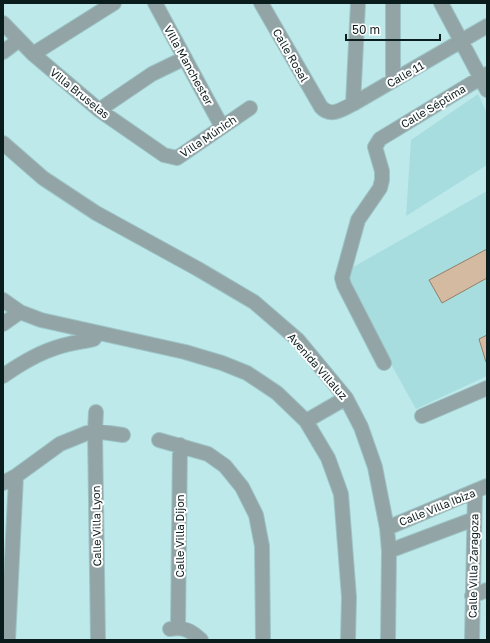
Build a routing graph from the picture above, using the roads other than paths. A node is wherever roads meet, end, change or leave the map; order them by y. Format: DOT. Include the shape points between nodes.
graph roads {
  1 [pos="114,3"];
  2 [pos="155,3"];
  3 [pos="261,3"];
  4 [pos="358,3"];
  5 [pos="393,3"];
  6 [pos="441,3"];
  7 [pos="3,23"];
  8 [pos="487,26"];
  9 [pos="19,40"];
  10 [pos="462,42"];
  11 [pos="3,52"];
  12 [pos="33,54"];
  13 [pos="185,58"];
  14 [pos="393,81"];
  15 [pos="485,81"];
  16 [pos="353,104"];
  17 [pos="321,107"];
  18 [pos="250,108"];
  19 [pos="98,110"];
  20 [pos="222,127"];
  21 [pos="3,143"];
  22 [pos="164,155"];
  23 [pos="3,300"];
  24 [pos="20,312"];
  25 [pos="3,324"];
  26 [pos="93,337"];
  27 [pos="384,363"];
  28 [pos="3,376"];
  29 [pos="487,388"];
  30 [pos="346,398"];
  31 [pos="96,412"];
  32 [pos="422,416"];
  33 [pos="306,421"];
  34 [pos="95,430"];
  35 [pos="123,435"];
  36 [pos="159,440"];
  37 [pos="180,445"];
  38 [pos="16,476"];
  39 [pos="3,483"];
  40 [pos="481,489"];
  41 [pos="474,519"];
  42 [pos="387,528"];
  43 [pos="389,551"];
  44 [pos="487,590"];
  45 [pos="472,596"];
  46 [pos="8,640"];
  47 [pos="98,640"];
  48 [pos="201,640"];
  49 [pos="263,640"];
  50 [pos="348,640"];
  51 [pos="388,640"];
  52 [pos="472,640"];
  1 -- 12 [label="street"];
  2 -- 13 [label="street, Villa Manchester"];
  3 -- 17 [label="street, Calle Rosal"];
  4 -- 16 [label="street"];
  5 -- 14 [label="street"];
  6 -- 10 [label="street"];
  7 -- 9 [label="street, Villa Bruselas"];
  8 -- 10 [label="street, Calle 11"];
  9 -- 11 [label="street"];
  9 -- 12 [label="street, Villa Bruselas"];
  10 -- 14 [label="street, Calle 11"];
  10 -- 15 [label="street"];
  12 -- 19 [label="street, Villa Bruselas"];
  13 -- 19 [label="street" via="152,74"];
  13 -- 20 [label="street, Villa Manchester"];
  14 -- 16 [label="street, Calle 11"];
  15 -- 27 [label="street, Calle Séptima" via="380,139 375,146 382,180 380,188 358,220 342,278"];
  16 -- 17 [label="street, Calle 11" via="329,113"];
  18 -- 20 [label="street, Villa Múnich"];
  19 -- 22 [label="street, Villa Bruselas"];
  20 -- 22 [label="street, Villa Múnich" via="177,158"];
  21 -- 30 [label="street, Avenida Villaluz" via="42,178 96,213 254,302 298,340"];
  23 -- 24 [label="street"];
  24 -- 25 [label="street"];
  24 -- 26 [label="street"];
  26 -- 28 [label="street" via="55,347 34,356"];
  26 -- 33 [label="street" via="185,352 222,363 247,373 277,393"];
  29 -- 32 [label="street"];
  30 -- 33 [label="street"];
  30 -- 42 [label="street, Avenida Villaluz" via="361,427 375,467"];
  31 -- 34 [label="street, Calle Villa Lyon"];
  33 -- 50 [label="street" via="328,458 342,494 349,597"];
  34 -- 35 [label="street"];
  34 -- 38 [label="street" via="60,444"];
  34 -- 47 [label="street, Calle Villa Lyon"];
  36 -- 37 [label="street"];
  37 -- 48 [label="street, Calle Villa Dijon" via="174,628 186,629"];
  37 -- 49 [label="street" via="208,454 225,466 242,487 256,515 262,546"];
  38 -- 39 [label="street"];
  38 -- 46 [label="street"];
  40 -- 41 [label="street, Calle Villa Zaragoza"];
  40 -- 42 [label="street, Calle Villa Ibiza"];
  41 -- 43 [label="street"];
  41 -- 45 [label="street, Calle Villa Zaragoza"];
  42 -- 43 [label="street, Avenida Villaluz"];
  43 -- 51 [label="street, Avenida Villaluz"];
  44 -- 45 [label="street"];
  45 -- 52 [label="street, Calle Villa Zaragoza"];
}
